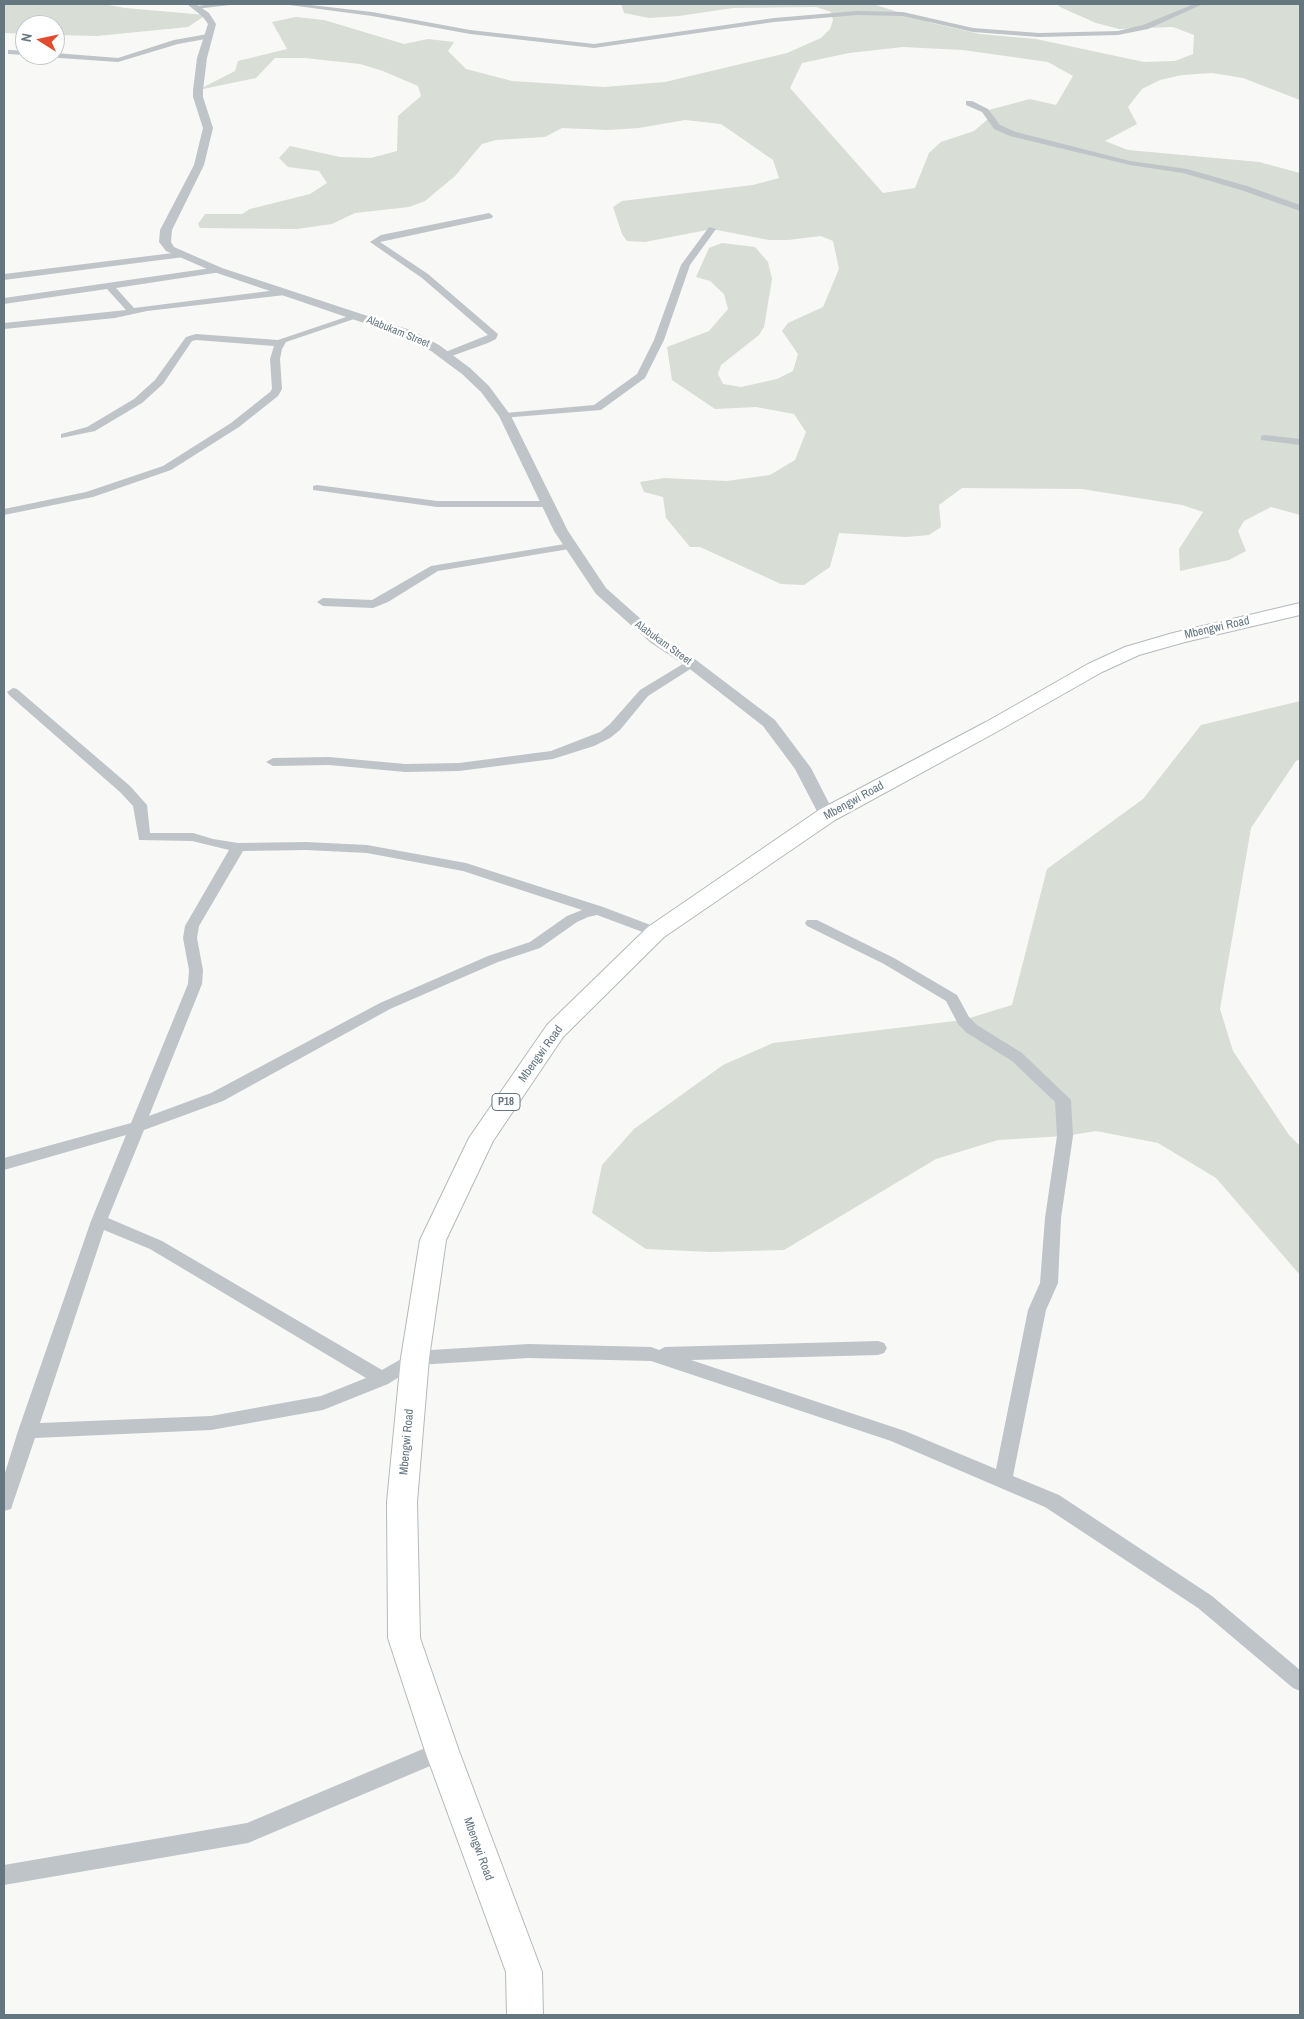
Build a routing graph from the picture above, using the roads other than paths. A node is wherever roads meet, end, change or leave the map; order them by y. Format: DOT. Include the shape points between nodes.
graph roads {
  1 [pos="234,4"];
  2 [pos="286,4"];
  3 [pos="1198,4"];
  4 [pos="194,5"];
  5 [pos="208,36"];
  6 [pos="10,52"];
  7 [pos="15,52"];
  8 [pos="65,56"];
  9 [pos="969,103"];
  10 [pos="1300,208"];
  11 [pos="489,216"];
  12 [pos="712,229"];
  13 [pos="181,255"];
  14 [pos="218,270"];
  15 [pos="4,277"];
  16 [pos="110,287"];
  17 [pos="285,292"];
  18 [pos="4,301"];
  19 [pos="133,312"];
  20 [pos="358,316"];
  21 [pos="4,326"];
  22 [pos="280,343"];
  23 [pos="446,355"];
  24 [pos="505,416"];
  25 [pos="65,436"];
  26 [pos="1265,438"];
  27 [pos="1300,442"];
  28 [pos="317,488"];
  29 [pos="548,504"];
  30 [pos="4,512"];
  31 [pos="571,546"];
  32 [pos="323,602"];
  33 [pos="1300,609"];
  34 [pos="691,663"];
  35 [pos="13,692"];
  36 [pos="273,762"];
  37 [pos="827,815"];
  38 [pos="238,846"];
  39 [pos="598,910"];
  40 [pos="812,923"];
  41 [pos="656,932"];
  42 [pos="136,1127"];
  43 [pos="4,1164"];
  44 [pos="99,1221"];
  45 [pos="878,1348"];
  46 [pos="651,1354"];
  47 [pos="415,1358"];
  48 [pos="382,1379"];
  49 [pos="27,1431"];
  50 [pos="1003,1479"];
  51 [pos="4,1503"];
  52 [pos="1300,1682"];
  53 [pos="442,1751"];
  54 [pos="4,1875"];
  55 [pos="525,2015"];
  1 -- 4 [label="street"];
  2 -- 3 [label="street" via="372,14 470,32 594,46 798,17 857,13 903,14 982,31 1040,35 1118,33 1145,27"];
  4 -- 5 [label="street, Alabukam Street" via="212,24"];
  5 -- 8 [label="street" via="118,60"];
  5 -- 13 [label="street, Alabukam Street" via="198,97 208,128 207,139 199,165 166,230 165,242"];
  6 -- 7 [label="street"];
  9 -- 10 [label="street" via="985,112 997,127 1013,134 1130,163 1184,171"];
  11 -- 23 [label="street" via="380,238 374,242 425,276 493,334 485,341"];
  12 -- 24 [label="street" via="686,265 641,376 597,408"];
  13 -- 14 [label="street, Alabukam Street"];
  13 -- 15 [label="street"];
  14 -- 16 [label="street"];
  14 -- 17 [label="street, Alabukam Street"];
  16 -- 18 [label="street"];
  16 -- 19 [label="street"];
  17 -- 19 [label="street"];
  17 -- 20 [label="street, Alabukam Street"];
  19 -- 21 [label="street"];
  20 -- 22 [label="street"];
  20 -- 23 [label="street, Alabukam Street" via="423,340"];
  22 -- 25 [label="street" via="189,339 159,382 138,401 91,429"];
  22 -- 30 [label="street" via="274,359 277,389 274,394 235,426 168,468 89,495"];
  23 -- 24 [label="street, Alabukam Street" via="485,389"];
  24 -- 29 [label="street, Alabukam Street"];
  26 -- 27 [label="street"];
  28 -- 29 [label="street" via="437,504"];
  29 -- 31 [label="street, Alabukam Street"];
  31 -- 32 [label="street" via="435,568 373,604"];
  31 -- 34 [label="street, Alabukam Street" via="601,591 616,606 656,640"];
  33 -- 37 [label="main road, Mbengwi Road / P18" via="1132,651 1095,668"];
  34 -- 36 [label="street" via="644,693 604,735 553,755 450,767 391,767 347,761"];
  34 -- 37 [label="street, Alabukam Street" via="769,723 803,768"];
  35 -- 38 [label="street" via="140,805 144,837 193,837 212,844"];
  37 -- 41 [label="main road, Mbengwi Road / P18"];
  38 -- 39 [label="street" via="367,849 466,867"];
  38 -- 42 [label="street" via="192,926 190,938 196,970 195,984"];
  39 -- 41 [label="street"];
  39 -- 42 [label="street" via="572,919 535,946 493,959 385,1006 217,1097"];
  40 -- 50 [label="street" via="889,961 952,998 972,1030 1017,1057 1063,1100 1065,1136 1053,1218 1049,1283 1037,1310"];
  41 -- 47 [label="main road, Mbengwi Road / P18" via="555,1031 482,1138 433,1240"];
  42 -- 43 [label="street"];
  42 -- 44 [label="street"];
  44 -- 48 [label="street" via="156,1245"];
  44 -- 49 [label="street"];
  45 -- 46 [label="street"];
  46 -- 47 [label="street" via="528,1351"];
  46 -- 50 [label="street" via="898,1436"];
  47 -- 48 [label="street"];
  47 -- 53 [label="main road, Mbengwi Road / P18" via="402,1502 404,1638"];
  48 -- 49 [label="street" via="323,1403 211,1423"];
  49 -- 51 [label="street"];
  50 -- 52 [label="street" via="1052,1501 1205,1602"];
  53 -- 54 [label="street" via="248,1833"];
  53 -- 55 [label="main road, Mbengwi Road / P18" via="524,1972"];
}
